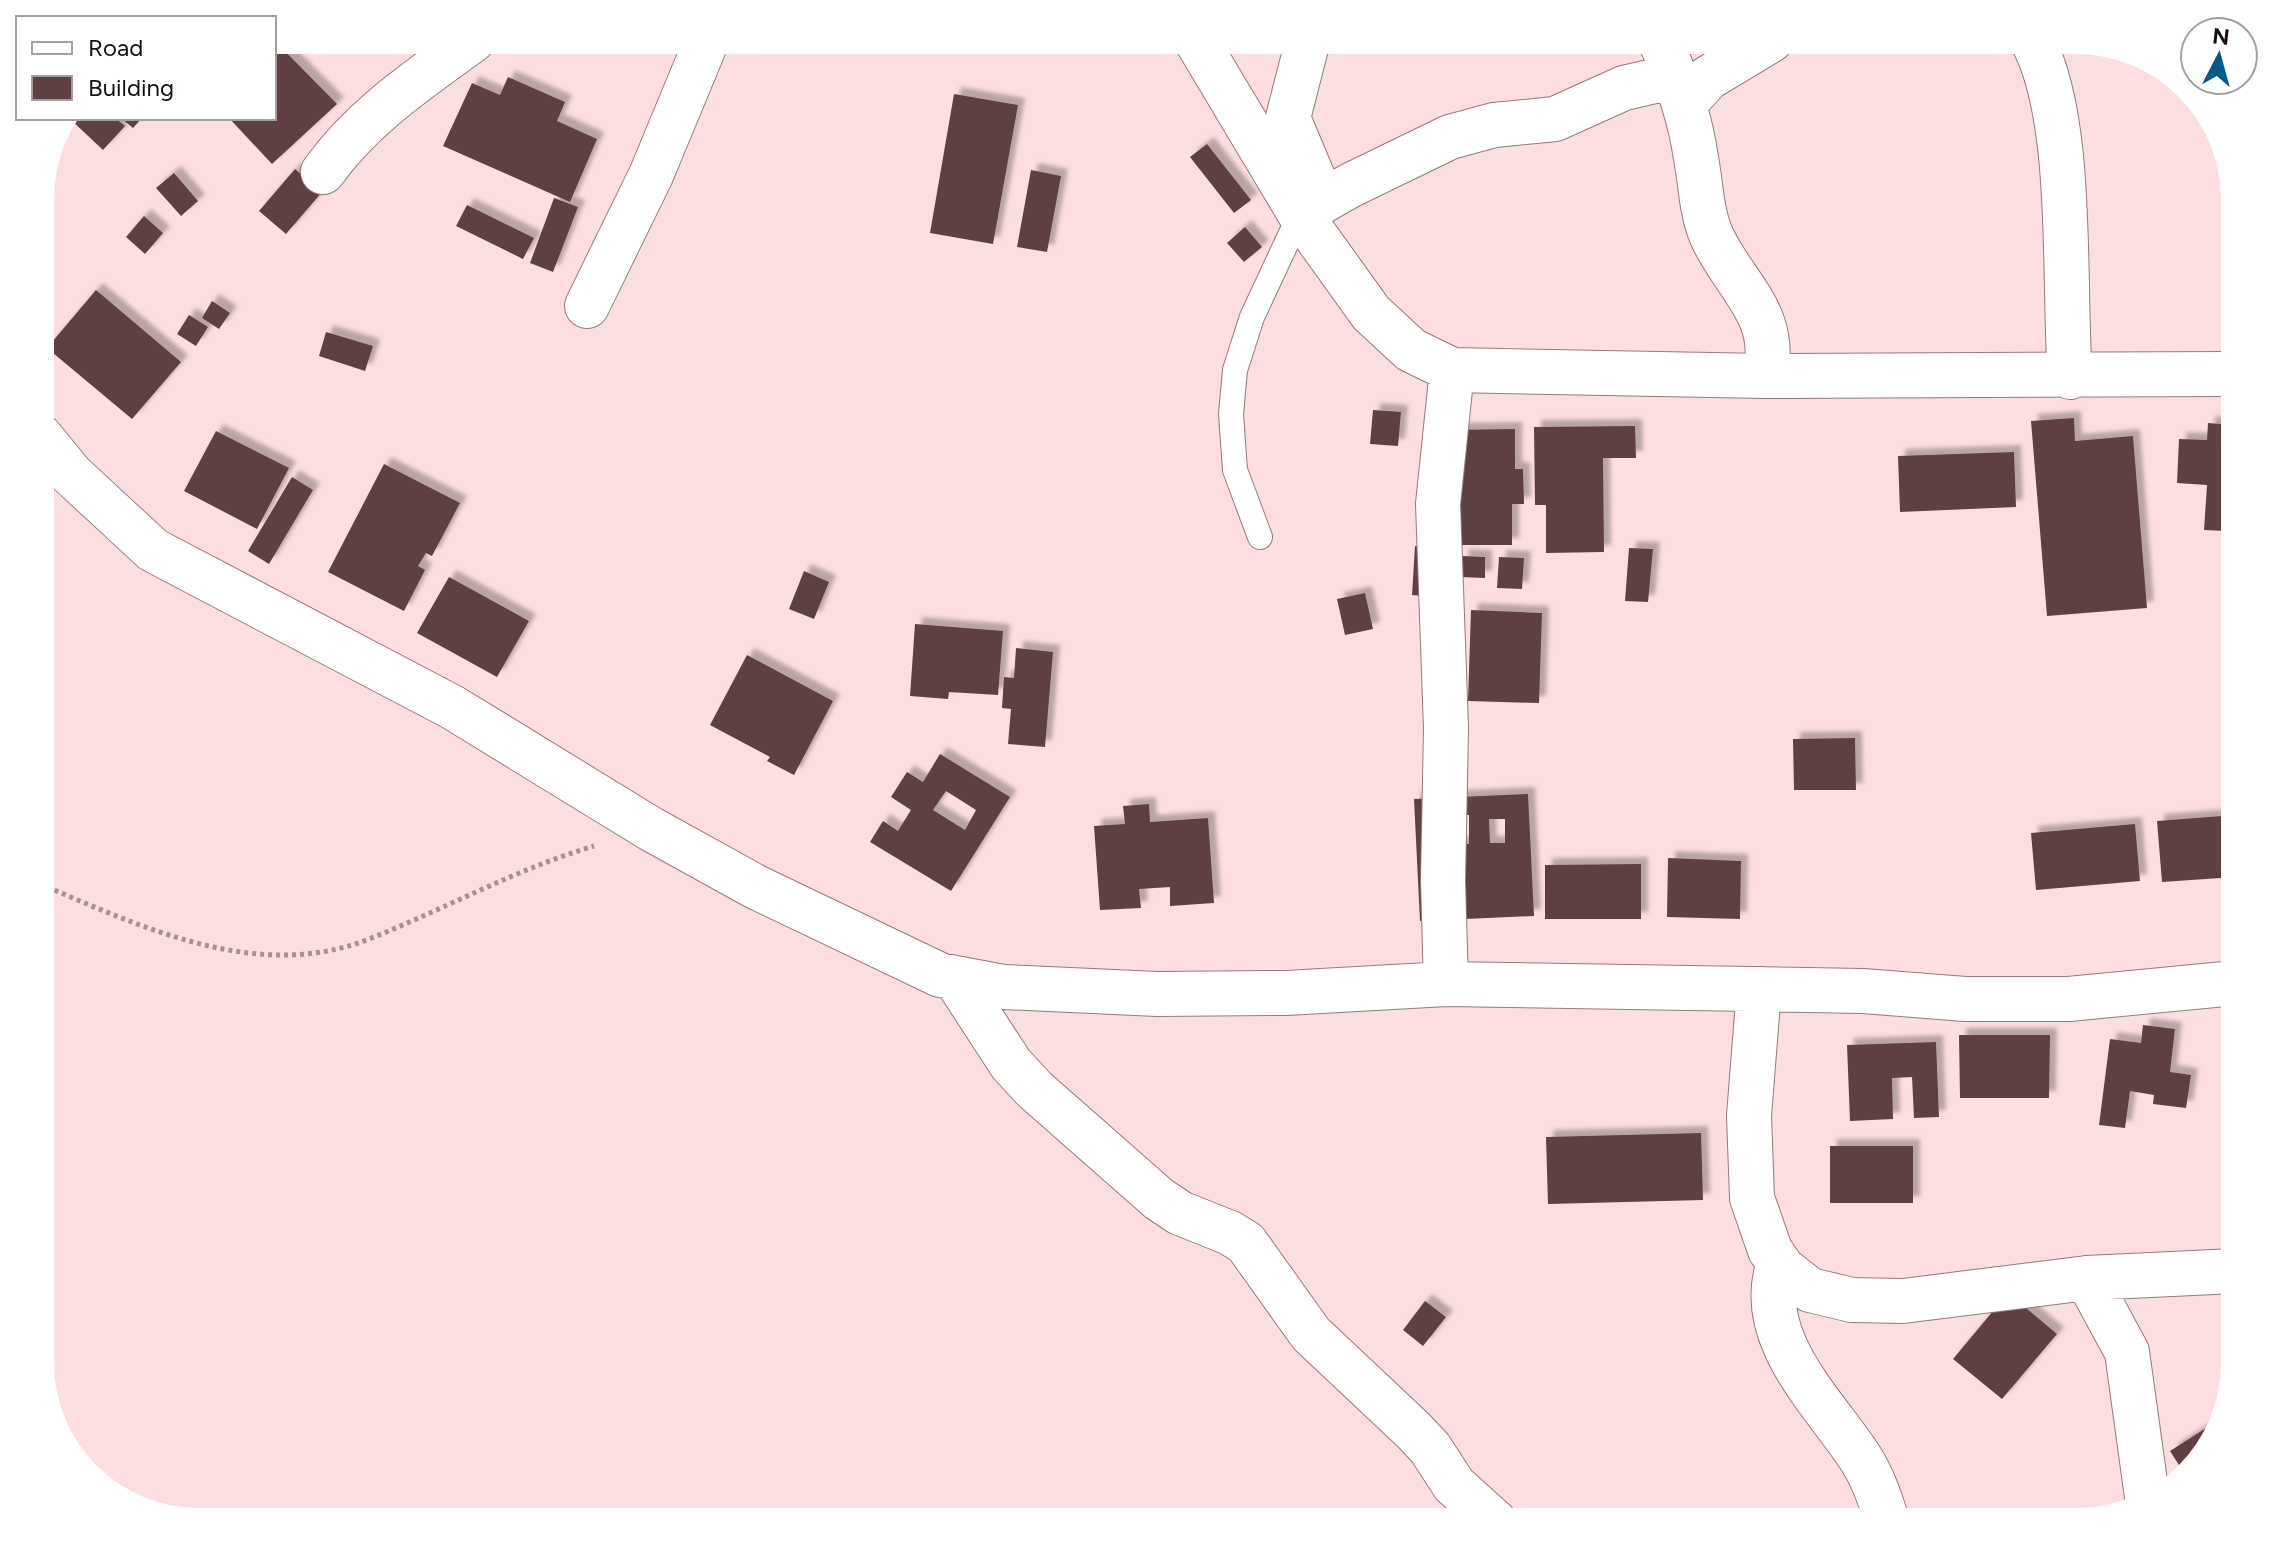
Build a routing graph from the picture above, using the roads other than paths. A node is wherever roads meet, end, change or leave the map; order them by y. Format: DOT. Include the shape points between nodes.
graph roads {
  1 [pos="454,54"];
  2 [pos="701,54"];
  3 [pos="1206,54"];
  4 [pos="1304,54"];
  5 [pos="1748,54"];
  6 [pos="2037,54"];
  7 [pos="1674,73"];
  8 [pos="323,172"];
  9 [pos="1312,208"];
  10 [pos="587,306"];
  11 [pos="1452,370"];
  12 [pos="2221,374"];
  13 [pos="1765,376"];
  14 [pos="2070,377"];
  15 [pos="54,453"];
  16 [pos="1260,537"];
  17 [pos="955,978"];
  18 [pos="1446,984"];
  19 [pos="2221,984"];
  20 [pos="1759,989"];
  21 [pos="1779,1263"];
  22 [pos="2221,1272"];
  23 [pos="2087,1278"];
  24 [pos="2146,1489"];
  25 [pos="1479,1508"];
  26 [pos="1881,1508"];
  1 -- 8 [label="street" via="378,111"];
  2 -- 10 [label="street" via="651,175"];
  3 -- 9 [label="street"];
  4 -- 9 [label="street" via="1288,118"];
  5 -- 7 [label="street" via="1708,78"];
  6 -- 14 [label="street" via="2060,159"];
  7 -- 9 [label="street" via="1624,88 1555,119 1494,125 1450,137"];
  7 -- 13 [label="street" via="1712,237 1770,342"];
  9 -- 11 [label="street" via="1371,313 1411,350"];
  9 -- 16 [label="lane" via="1252,317 1235,370 1235,470"];
  11 -- 13 [label="street"];
  11 -- 18 [label="street" via="1438,504 1446,728"];
  12 -- 14 [label="street"];
  13 -- 14 [label="street"];
  15 -- 17 [label="street" via="153,550 452,707 651,829 822,920"];
  17 -- 18 [label="street" via="1004,987 1157,994"];
  17 -- 25 [label="street" via="1011,1064 1034,1089 1159,1199 1246,1243 1311,1334 1413,1430 1454,1485"];
  18 -- 20 [label="street"];
  19 -- 20 [label="street" via="2069,999"];
  20 -- 21 [label="street" via="1749,1116 1752,1198 1758,1223"];
  21 -- 23 [label="street" via="1810,1290 1852,1300 1940,1298"];
  21 -- 26 [label="street" via="1773,1300 1789,1357 1863,1463"];
  22 -- 23 [label="street"];
  23 -- 24 [label="street" via="2127,1352"];
}
